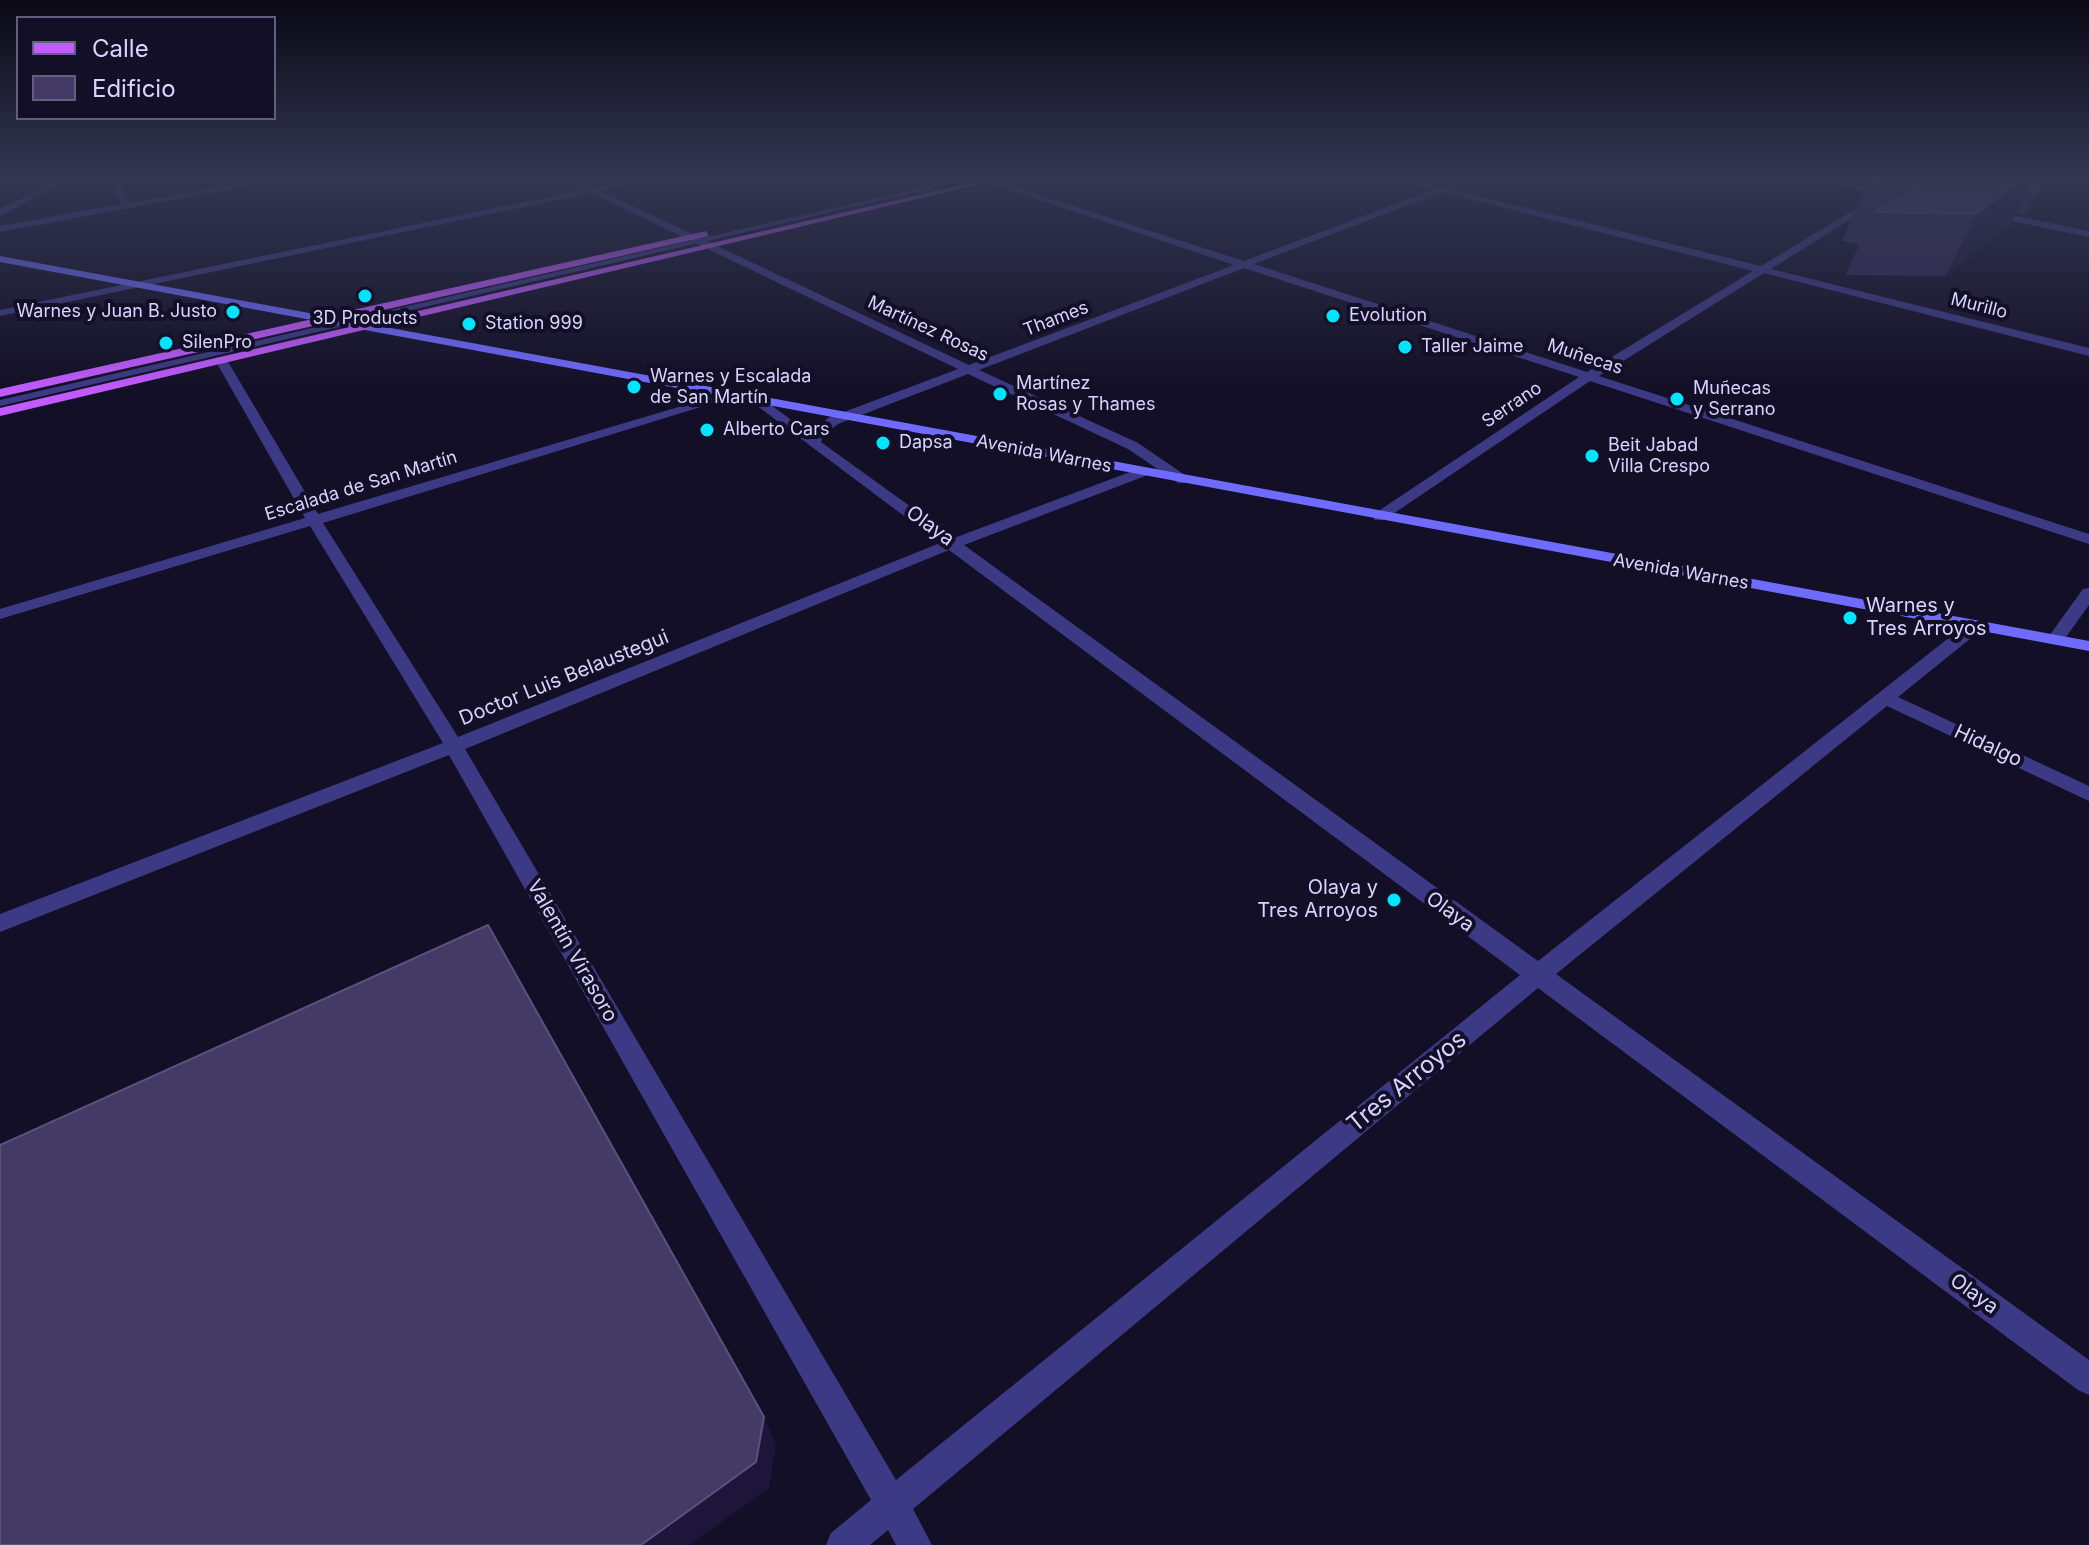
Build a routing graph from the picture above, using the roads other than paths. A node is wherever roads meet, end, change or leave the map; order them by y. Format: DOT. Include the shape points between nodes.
graph roads {
  1 [pos="306,250"];
  2 [pos="664,250"];
  3 [pos="667,250"];
  4 [pos="670,250"];
  5 [pos="713,250"];
  6 [pos="1198,250"];
  7 [pos="1287,250"];
  8 [pos="1682,250"];
  9 [pos="1794,250"];
  10 [pos="0,259"];
  11 [pos="1247,266"];
  12 [pos="1761,270"];
  13 [pos="143,284"];
  14 [pos="0,313"];
  15 [pos="328,320"];
  16 [pos="349,324"];
  17 [pos="365,327"];
  18 [pos="2089,352"];
  19 [pos="221,360"];
  20 [pos="973,370"];
  21 [pos="1588,377"];
  22 [pos="0,393"];
  23 [pos="734,395"];
  24 [pos="754,399"];
  25 [pos="0,403"];
  26 [pos="877,405"];
  27 [pos="0,412"];
  28 [pos="846,416"];
  29 [pos="877,422"];
  30 [pos="815,441"];
  31 [pos="1143,472"];
  32 [pos="1183,480"];
  33 [pos="1379,517"];
  34 [pos="314,521"];
  35 [pos="2089,539"];
  36 [pos="954,543"];
  37 [pos="2089,593"];
  38 [pos="0,614"];
  39 [pos="1975,626"];
  40 [pos="2055,640"];
  41 [pos="2089,646"];
  42 [pos="1886,698"];
  43 [pos="454,746"];
  44 [pos="2089,794"];
  45 [pos="0,923"];
  46 [pos="1536,976"];
  47 [pos="2089,1379"];
  48 [pos="891,1506"];
  49 [pos="843,1545"];
  50 [pos="915,1545"];
  1 -- 13 [label="street"];
  2 -- 15 [label="main road"];
  3 -- 16 [label="lane"];
  4 -- 17 [label="main road"];
  5 -- 20 [label="street, Martínez Rosas"];
  6 -- 11 [label="street, Muñecas"];
  7 -- 11 [label="street, Thames"];
  8 -- 12 [label="street, Murillo"];
  9 -- 12 [label="street, Serrano"];
  10 -- 13 [label="main road, Avenida Warnes"];
  11 -- 20 [label="street, Thames"];
  11 -- 21 [label="street, Muñecas"];
  12 -- 18 [label="street, Murillo"];
  12 -- 21 [label="street, Serrano"];
  13 -- 14 [label="street"];
  13 -- 15 [label="main road, Avenida Warnes"];
  15 -- 16 [label="main road, Avenida Warnes"];
  15 -- 22 [label="main road"];
  16 -- 17 [label="main road, Avenida Warnes"];
  16 -- 25 [label="lane"];
  17 -- 19 [label="main road"];
  17 -- 23 [label="main road, Avenida Warnes"];
  19 -- 27 [label="main road"];
  19 -- 34 [label="street, Valentín Virasoro"];
  20 -- 26 [label="street, Thames"];
  20 -- 32 [label="street, Martínez Rosas" via="1133,446"];
  21 -- 33 [label="street, Serrano"];
  21 -- 35 [label="street, Muñecas"];
  23 -- 24 [label="main road, Avenida Warnes"];
  23 -- 34 [label="street, Escalada de San Martín"];
  24 -- 28 [label="main road, Avenida Warnes"];
  24 -- 30 [label="street, Olaya"];
  26 -- 28 [label="street, Thames"];
  26 -- 29 [label="street" via="871,414"];
  28 -- 29 [label="main road, Avenida Warnes"];
  28 -- 30 [label="street" via="823,427"];
  29 -- 31 [label="main road, Avenida Warnes"];
  30 -- 36 [label="street, Olaya"];
  31 -- 32 [label="main road, Avenida Warnes"];
  31 -- 36 [label="street, Doctor Luis Belaustegui"];
  32 -- 33 [label="main road, Avenida Warnes"];
  33 -- 39 [label="main road, Avenida Warnes"];
  34 -- 38 [label="street, Escalada de San Martín"];
  34 -- 43 [label="street, Valentín Virasoro"];
  36 -- 43 [label="street, Doctor Luis Belaustegui"];
  36 -- 46 [label="street, Olaya"];
  37 -- 40 [label="street"];
  39 -- 40 [label="main road, Avenida Warnes"];
  39 -- 42 [label="street, Tres Arroyos"];
  40 -- 41 [label="main road, Avenida Warnes"];
  42 -- 44 [label="street, Hidalgo"];
  42 -- 46 [label="street, Tres Arroyos"];
  43 -- 45 [label="street, Doctor Luis Belaustegui"];
  43 -- 48 [label="street, Valentín Virasoro"];
  46 -- 47 [label="street, Olaya"];
  46 -- 48 [label="street, Tres Arroyos"];
  48 -- 49 [label="street, Tres Arroyos"];
  48 -- 50 [label="street, Valentín Virasoro"];
}
